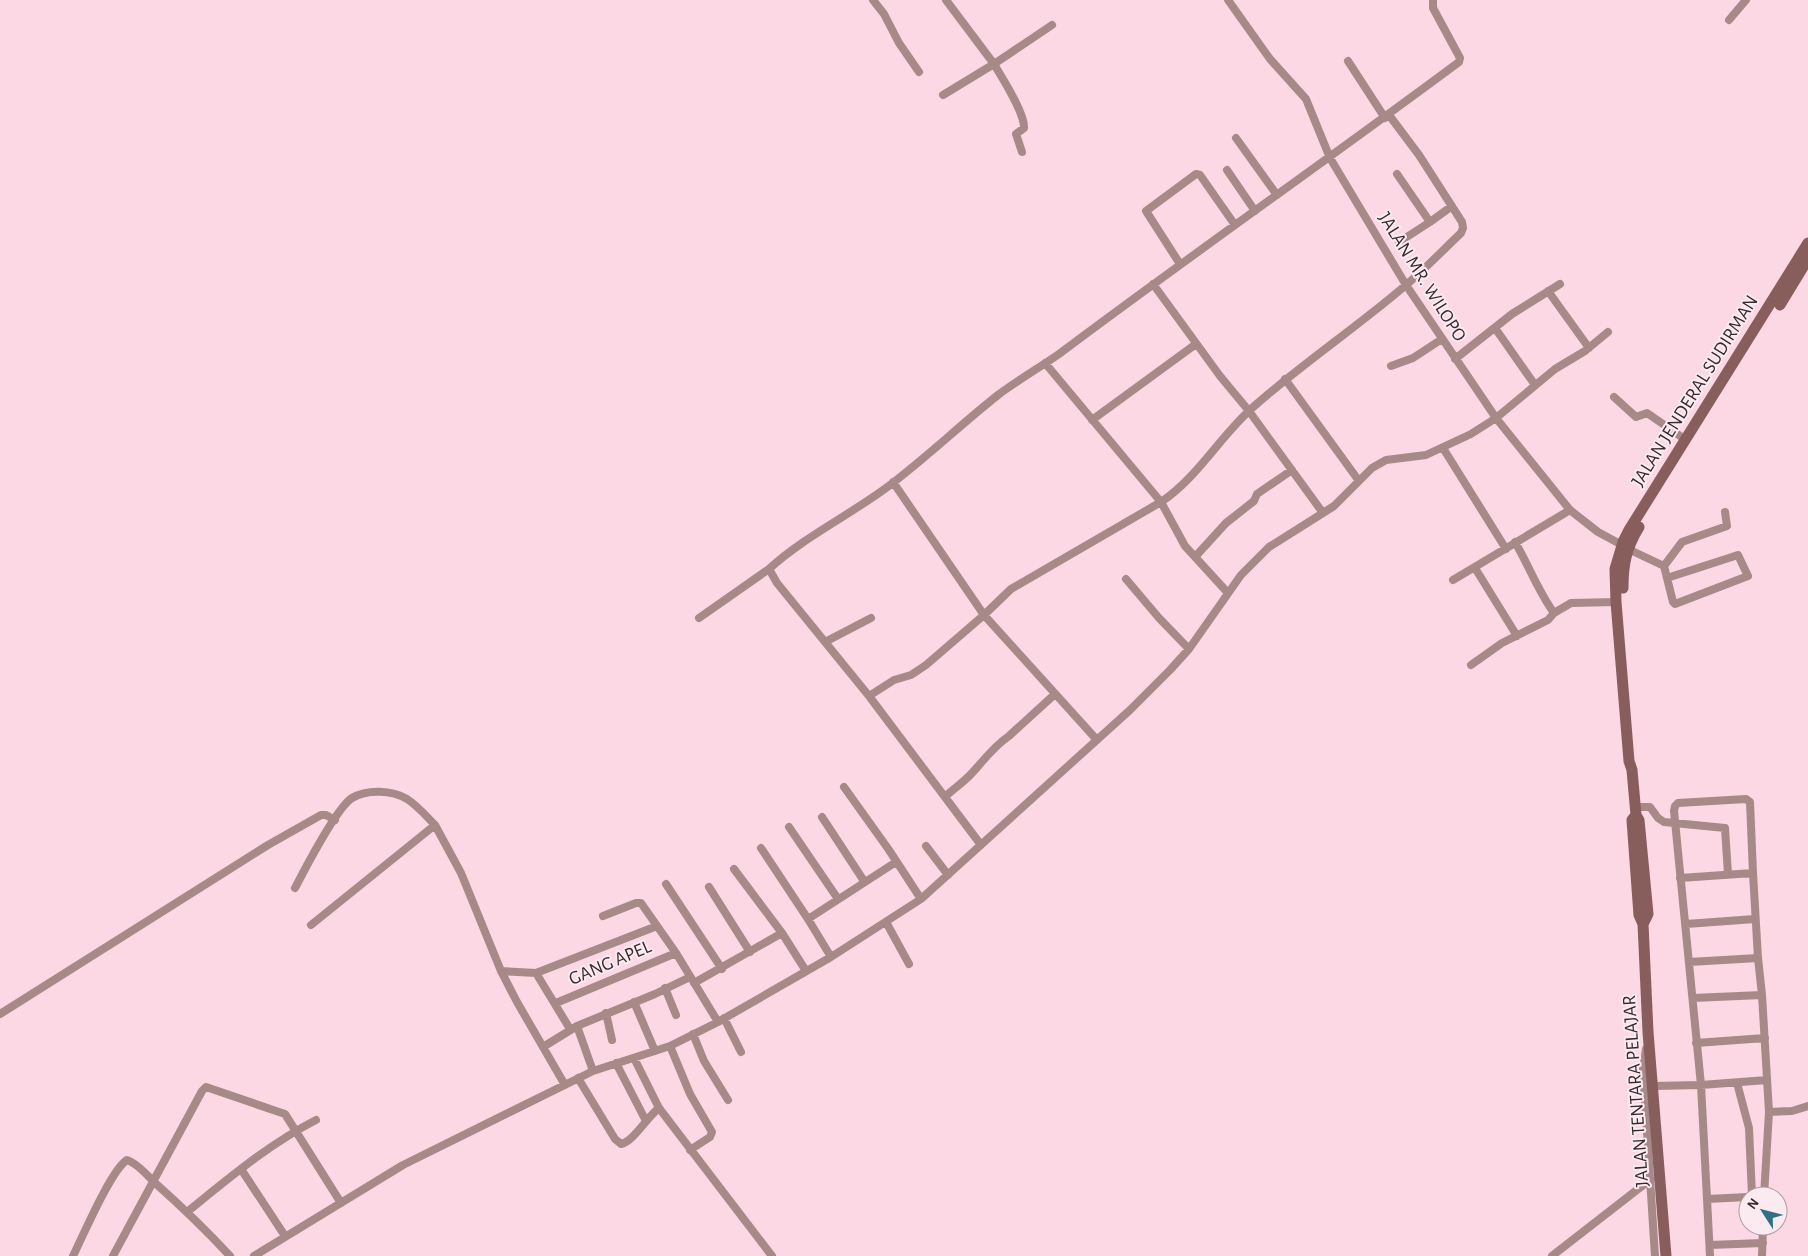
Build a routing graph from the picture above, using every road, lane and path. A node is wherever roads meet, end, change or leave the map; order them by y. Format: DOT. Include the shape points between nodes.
graph roads {
  1 [pos="873,0"];
  2 [pos="946,0"];
  3 [pos="1228,0"];
  4 [pos="1433,0"];
  5 [pos="1746,0"];
  6 [pos="1729,20"];
  7 [pos="1052,25"];
  8 [pos="1348,61"];
  9 [pos="994,64"];
  10 [pos="919,72"];
  11 [pos="943,95"];
  12 [pos="1387,116"];
  13 [pos="1236,138"];
  14 [pos="1022,152"];
  15 [pos="1330,158"];
  16 [pos="1227,170"];
  17 [pos="1397,174"];
  18 [pos="1277,196"];
  19 [pos="1452,206"];
  20 [pos="1255,211"];
  21 [pos="1430,222"];
  22 [pos="1235,225"];
  23 [pos="1399,242"];
  24 [pos="1808,243"];
  25 [pos="1808,259"];
  26 [pos="1180,264"];
  27 [pos="1153,284"];
  28 [pos="1560,284"];
  29 [pos="1406,285"];
  30 [pos="1548,291"];
  31 [pos="1772,310"];
  32 [pos="1495,328"];
  33 [pos="1608,332"];
  34 [pos="1442,339"];
  35 [pos="1196,344"];
  36 [pos="1589,348"];
  37 [pos="1455,359"];
  38 [pos="1046,363"];
  39 [pos="1391,366"];
  40 [pos="1285,379"];
  41 [pos="1535,385"];
  42 [pos="1614,398"];
  43 [pos="1711,407"];
  44 [pos="1249,411"];
  45 [pos="1496,418"];
  46 [pos="1092,420"];
  47 [pos="1686,440"];
  48 [pos="1443,448"];
  49 [pos="1292,470"];
  50 [pos="1359,481"];
  51 [pos="893,482"];
  52 [pos="1161,502"];
  53 [pos="1570,510"];
  54 [pos="1725,512"];
  55 [pos="1323,513"];
  56 [pos="1515,542"];
  57 [pos="1625,547"];
  58 [pos="1506,549"];
  59 [pos="1195,556"];
  60 [pos="1620,562"];
  61 [pos="1664,566"];
  62 [pos="1475,568"];
  63 [pos="769,569"];
  64 [pos="1667,578"];
  65 [pos="1126,579"];
  66 [pos="1453,580"];
  67 [pos="1228,593"];
  68 [pos="1616,602"];
  69 [pos="1554,613"];
  70 [pos="984,615"];
  71 [pos="698,618"];
  72 [pos="871,618"];
  73 [pos="1517,636"];
  74 [pos="825,642"];
  75 [pos="1189,649"];
  76 [pos="1471,665"];
  77 [pos="1055,694"];
  78 [pos="869,696"];
  79 [pos="1097,740"];
  80 [pos="1632,770"];
  81 [pos="844,787"];
  82 [pos="944,797"];
  83 [pos="1635,811"];
  84 [pos="822,817"];
  85 [pos="335,820"];
  86 [pos="1675,824"];
  87 [pos="435,825"];
  88 [pos="788,827"];
  89 [pos="981,845"];
  90 [pos="926,846"];
  91 [pos="761,848"];
  92 [pos="896,862"];
  93 [pos="734,869"];
  94 [pos="1752,873"];
  95 [pos="1728,874"];
  96 [pos="948,875"];
  97 [pos="1680,878"];
  98 [pos="864,881"];
  99 [pos="666,884"];
  100 [pos="709,887"];
  101 [pos="295,888"];
  102 [pos="838,899"];
  103 [pos="921,899"];
  104 [pos="603,916"];
  105 [pos="1756,918"];
  106 [pos="808,919"];
  107 [pos="886,922"];
  108 [pos="1686,924"];
  109 [pos="310,925"];
  110 [pos="657,926"];
  111 [pos="782,933"];
  112 [pos="750,952"];
  113 [pos="676,953"];
  114 [pos="831,957"];
  115 [pos="1758,958"];
  116 [pos="1689,962"];
  117 [pos="909,964"];
  118 [pos="722,969"];
  119 [pos="501,971"];
  120 [pos="806,971"];
  121 [pos="536,973"];
  122 [pos="692,980"];
  123 [pos="665,988"];
  124 [pos="1762,994"];
  125 [pos="1693,998"];
  126 [pos="634,1002"];
  127 [pos="556,1003"];
  128 [pos="606,1013"];
  129 [pos="0,1014"];
  130 [pos="676,1015"];
  131 [pos="721,1020"];
  132 [pos="574,1028"];
  133 [pos="1648,1032"];
  134 [pos="692,1034"];
  135 [pos="1765,1038"];
  136 [pos="612,1040"];
  137 [pos="1696,1043"];
  138 [pos="543,1046"];
  139 [pos="670,1046"];
  140 [pos="655,1051"];
  141 [pos="741,1052"];
  142 [pos="634,1058"];
  143 [pos="616,1063"];
  144 [pos="593,1071"];
  145 [pos="578,1078"];
  146 [pos="1768,1080"];
  147 [pos="1738,1083"];
  148 [pos="565,1085"];
  149 [pos="1701,1085"];
  150 [pos="1654,1086"];
  151 [pos="728,1100"];
  152 [pos="1808,1107"];
  153 [pos="659,1108"];
  154 [pos="1769,1112"];
  155 [pos="316,1120"];
  156 [pos="646,1122"];
  157 [pos="295,1131"];
  158 [pos="690,1150"];
  159 [pos="241,1169"];
  160 [pos="1655,1179"];
  161 [pos="153,1181"];
  162 [pos="1752,1186"];
  163 [pos="1765,1186"];
  164 [pos="1738,1197"];
  165 [pos="1707,1199"];
  166 [pos="341,1203"];
  167 [pos="187,1212"];
  168 [pos="285,1236"];
  169 [pos="1763,1236"];
  170 [pos="1762,1243"];
  171 [pos="1710,1245"];
  172 [pos="72,1256"];
  173 [pos="113,1256"];
  174 [pos="230,1256"];
  175 [pos="254,1256"];
  176 [pos="772,1256"];
  177 [pos="1552,1256"];
  178 [pos="1655,1256"];
  179 [pos="1666,1256"];
  180 [pos="1710,1256"];
  181 [pos="1762,1256"];
  1 -- 10 [label="street"];
  2 -- 9 [label="street"];
  3 -- 15 [label="street, JALAN MR. WILOPO" via="1270,59 1306,100"];
  4 -- 12 [label="street" via="1433,8 1460,60"];
  5 -- 6 [label="street"];
  7 -- 9 [label="street"];
  8 -- 12 [label="street"];
  9 -- 11 [label="street"];
  9 -- 14 [label="street" via="1024,124 1016,134"];
  12 -- 15 [label="street"];
  12 -- 19 [label="street" via="1419,155"];
  13 -- 18 [label="street"];
  15 -- 18 [label="street"];
  15 -- 29 [label="street, JALAN MR. WILOPO"];
  16 -- 20 [label="street"];
  17 -- 21 [label="street"];
  18 -- 20 [label="street"];
  19 -- 21 [label="street"];
  19 -- 29 [label="street" via="1463,224 1462,233"];
  20 -- 22 [label="street"];
  21 -- 23 [label="street"];
  22 -- 26 [label="street"];
  22 -- 26 [label="street" via="1196,174 1146,211"];
  24 -- 31 [label="main road, JALAN JENDERAL SUDIRMAN"];
  25 -- 31 [label="main road, JALAN JENDERAL SUDIRMAN"];
  26 -- 27 [label="street"];
  27 -- 35 [label="street"];
  27 -- 38 [label="street"];
  28 -- 30 [label="street"];
  29 -- 34 [label="street, JALAN MR. WILOPO"];
  29 -- 40 [label="street"];
  30 -- 32 [label="street"];
  30 -- 36 [label="street"];
  31 -- 43 [label="main road, JALAN JENDERAL SUDIRMAN"];
  32 -- 37 [label="street"];
  32 -- 41 [label="street"];
  33 -- 36 [label="street"];
  34 -- 37 [label="street, JALAN MR. WILOPO"];
  34 -- 39 [label="street" via="1413,358"];
  35 -- 44 [label="street"];
  35 -- 46 [label="street"];
  36 -- 41 [label="street"];
  37 -- 45 [label="street, JALAN MR. WILOPO"];
  38 -- 46 [label="street"];
  38 -- 51 [label="street" via="1000,394"];
  40 -- 44 [label="street"];
  40 -- 50 [label="street"];
  41 -- 45 [label="street"];
  42 -- 47 [label="street" via="1636,418 1647,413"];
  43 -- 47 [label="main road, JALAN JENDERAL SUDIRMAN"];
  43 -- 57 [label="main road, JALAN JENDERAL SUDIRMAN"];
  44 -- 49 [label="street"];
  44 -- 52 [label="street" via="1177,492"];
  45 -- 48 [label="street"];
  45 -- 53 [label="street, JALAN MR. WILOPO"];
  46 -- 52 [label="street"];
  47 -- 57 [label="main road, JALAN JENDERAL SUDIRMAN" via="1629,530"];
  48 -- 50 [label="street" via="1426,455 1386,460"];
  48 -- 58 [label="street"];
  49 -- 55 [label="street"];
  49 -- 59 [label="street" via="1257,494 1254,501 1226,523"];
  50 -- 55 [label="street"];
  51 -- 63 [label="street"];
  51 -- 70 [label="street"];
  52 -- 59 [label="street" via="1185,546"];
  52 -- 70 [label="street" via="1022,581"];
  53 -- 56 [label="street"];
  53 -- 57 [label="street, JALAN MR. WILOPO" via="1598,532"];
  54 -- 61 [label="street" via="1727,526 1682,542"];
  55 -- 67 [label="street" via="1269,547"];
  56 -- 58 [label="street"];
  56 -- 69 [label="street"];
  57 -- 60 [label="main road, JALAN JENDERAL SUDIRMAN"];
  57 -- 61 [label="street, JALAN MR. WILOPO"];
  58 -- 62 [label="street"];
  59 -- 67 [label="street"];
  60 -- 68 [label="main road, JALAN TENTARA PELAJAR"];
  60 -- 80 [label="main road, JALAN TENTARA PELAJAR" via="1636,760"];
  61 -- 64 [label="street"];
  62 -- 66 [label="street"];
  62 -- 73 [label="street"];
  63 -- 71 [label="street"];
  63 -- 74 [label="street"];
  64 -- 64 [label="street" via="1738,555 1748,576 1676,604"];
  65 -- 75 [label="street"];
  67 -- 75 [label="street"];
  68 -- 69 [label="street" via="1571,603"];
  68 -- 80 [label="main road, JALAN TENTARA PELAJAR"];
  69 -- 73 [label="street" via="1548,620"];
  70 -- 77 [label="street"];
  70 -- 78 [label="street" via="926,665"];
  72 -- 74 [label="street"];
  73 -- 76 [label="street"];
  74 -- 78 [label="street"];
  75 -- 79 [label="street"];
  77 -- 79 [label="street"];
  77 -- 82 [label="street"];
  78 -- 82 [label="street"];
  79 -- 89 [label="street"];
  80 -- 83 [label="main road, JALAN TENTARA PELAJAR"];
  81 -- 92 [label="street"];
  82 -- 89 [label="street"];
  83 -- 86 [label="street" via="1650,807 1662,821"];
  83 -- 133 [label="main road, JALAN TENTARA PELAJAR" via="1632,820 1639,915 1643,924"];
  84 -- 98 [label="street"];
  85 -- 87 [label="street" via="353,798 367,793 390,793 409,800"];
  85 -- 101 [label="street"];
  85 -- 129 [label="street" via="322,815 268,845"];
  86 -- 94 [label="street" via="1674,808 1678,804 1748,800 1751,806"];
  86 -- 95 [label="street" via="1726,828"];
  86 -- 97 [label="street"];
  87 -- 109 [label="street"];
  87 -- 119 [label="street" via="461,873"];
  88 -- 102 [label="street"];
  89 -- 96 [label="street"];
  90 -- 96 [label="street"];
  91 -- 106 [label="street"];
  92 -- 98 [label="street"];
  92 -- 103 [label="street"];
  93 -- 111 [label="street"];
  94 -- 95 [label="street"];
  94 -- 105 [label="street"];
  95 -- 97 [label="street"];
  96 -- 103 [label="street"];
  97 -- 108 [label="street"];
  98 -- 102 [label="street"];
  99 -- 118 [label="street"];
  100 -- 112 [label="street"];
  102 -- 106 [label="street"];
  103 -- 107 [label="street"];
  104 -- 110 [label="street" via="640,902"];
  105 -- 108 [label="street"];
  105 -- 115 [label="street"];
  106 -- 114 [label="street"];
  107 -- 114 [label="street"];
  107 -- 117 [label="street"];
  108 -- 116 [label="street"];
  110 -- 113 [label="street"];
  110 -- 121 [label="street"];
  111 -- 112 [label="street"];
  111 -- 120 [label="street"];
  112 -- 118 [label="street"];
  113 -- 122 [label="street"];
  113 -- 127 [label="street, GANG APEL"];
  114 -- 120 [label="street"];
  115 -- 116 [label="street"];
  115 -- 124 [label="street"];
  116 -- 125 [label="street"];
  118 -- 122 [label="street"];
  119 -- 121 [label="street"];
  119 -- 138 [label="street"];
  120 -- 131 [label="street"];
  121 -- 127 [label="street"];
  122 -- 123 [label="street"];
  122 -- 131 [label="street"];
  123 -- 126 [label="street"];
  123 -- 130 [label="street"];
  124 -- 125 [label="street"];
  124 -- 135 [label="street"];
  125 -- 137 [label="street"];
  126 -- 128 [label="street"];
  126 -- 140 [label="street"];
  127 -- 132 [label="street"];
  128 -- 132 [label="street"];
  128 -- 136 [label="street"];
  131 -- 134 [label="street"];
  131 -- 141 [label="street"];
  132 -- 138 [label="street"];
  132 -- 144 [label="street"];
  133 -- 150 [label="main road, JALAN TENTARA PELAJAR"];
  133 -- 160 [label="street" via="1643,1069"];
  134 -- 139 [label="street"];
  134 -- 151 [label="street"];
  135 -- 137 [label="street"];
  135 -- 146 [label="street"];
  137 -- 149 [label="street"];
  138 -- 148 [label="street"];
  139 -- 140 [label="street"];
  139 -- 158 [label="street" via="690,1094 712,1132 710,1137"];
  140 -- 142 [label="street"];
  142 -- 143 [label="street"];
  142 -- 153 [label="street"];
  143 -- 144 [label="street"];
  143 -- 156 [label="street"];
  144 -- 145 [label="street"];
  145 -- 148 [label="street"];
  145 -- 156 [label="street" via="621,1144"];
  146 -- 147 [label="street"];
  146 -- 154 [label="street"];
  147 -- 149 [label="street"];
  147 -- 162 [label="street" via="1749,1128"];
  148 -- 166 [label="street" via="403,1165"];
  149 -- 150 [label="street"];
  149 -- 165 [label="street"];
  150 -- 160 [label="main road, JALAN TENTARA PELAJAR"];
  152 -- 154 [label="street"];
  153 -- 156 [label="street"];
  153 -- 158 [label="street"];
  154 -- 163 [label="street"];
  155 -- 157 [label="street"];
  157 -- 159 [label="street"];
  157 -- 161 [label="street" via="282,1112 206,1087"];
  157 -- 166 [label="street"];
  158 -- 176 [label="street"];
  159 -- 167 [label="street"];
  159 -- 168 [label="street"];
  160 -- 177 [label="street"];
  160 -- 178 [label="street"];
  160 -- 179 [label="main road, JALAN TENTARA PELAJAR"];
  161 -- 167 [label="street"];
  161 -- 172 [label="street" via="130,1161 121,1164"];
  161 -- 173 [label="street"];
  164 -- 165 [label="street"];
  165 -- 171 [label="street"];
  166 -- 168 [label="street"];
  167 -- 174 [label="street"];
  168 -- 175 [label="street"];
  169 -- 170 [label="street"];
  170 -- 171 [label="street"];
  170 -- 181 [label="street"];
  171 -- 180 [label="street"];
}
